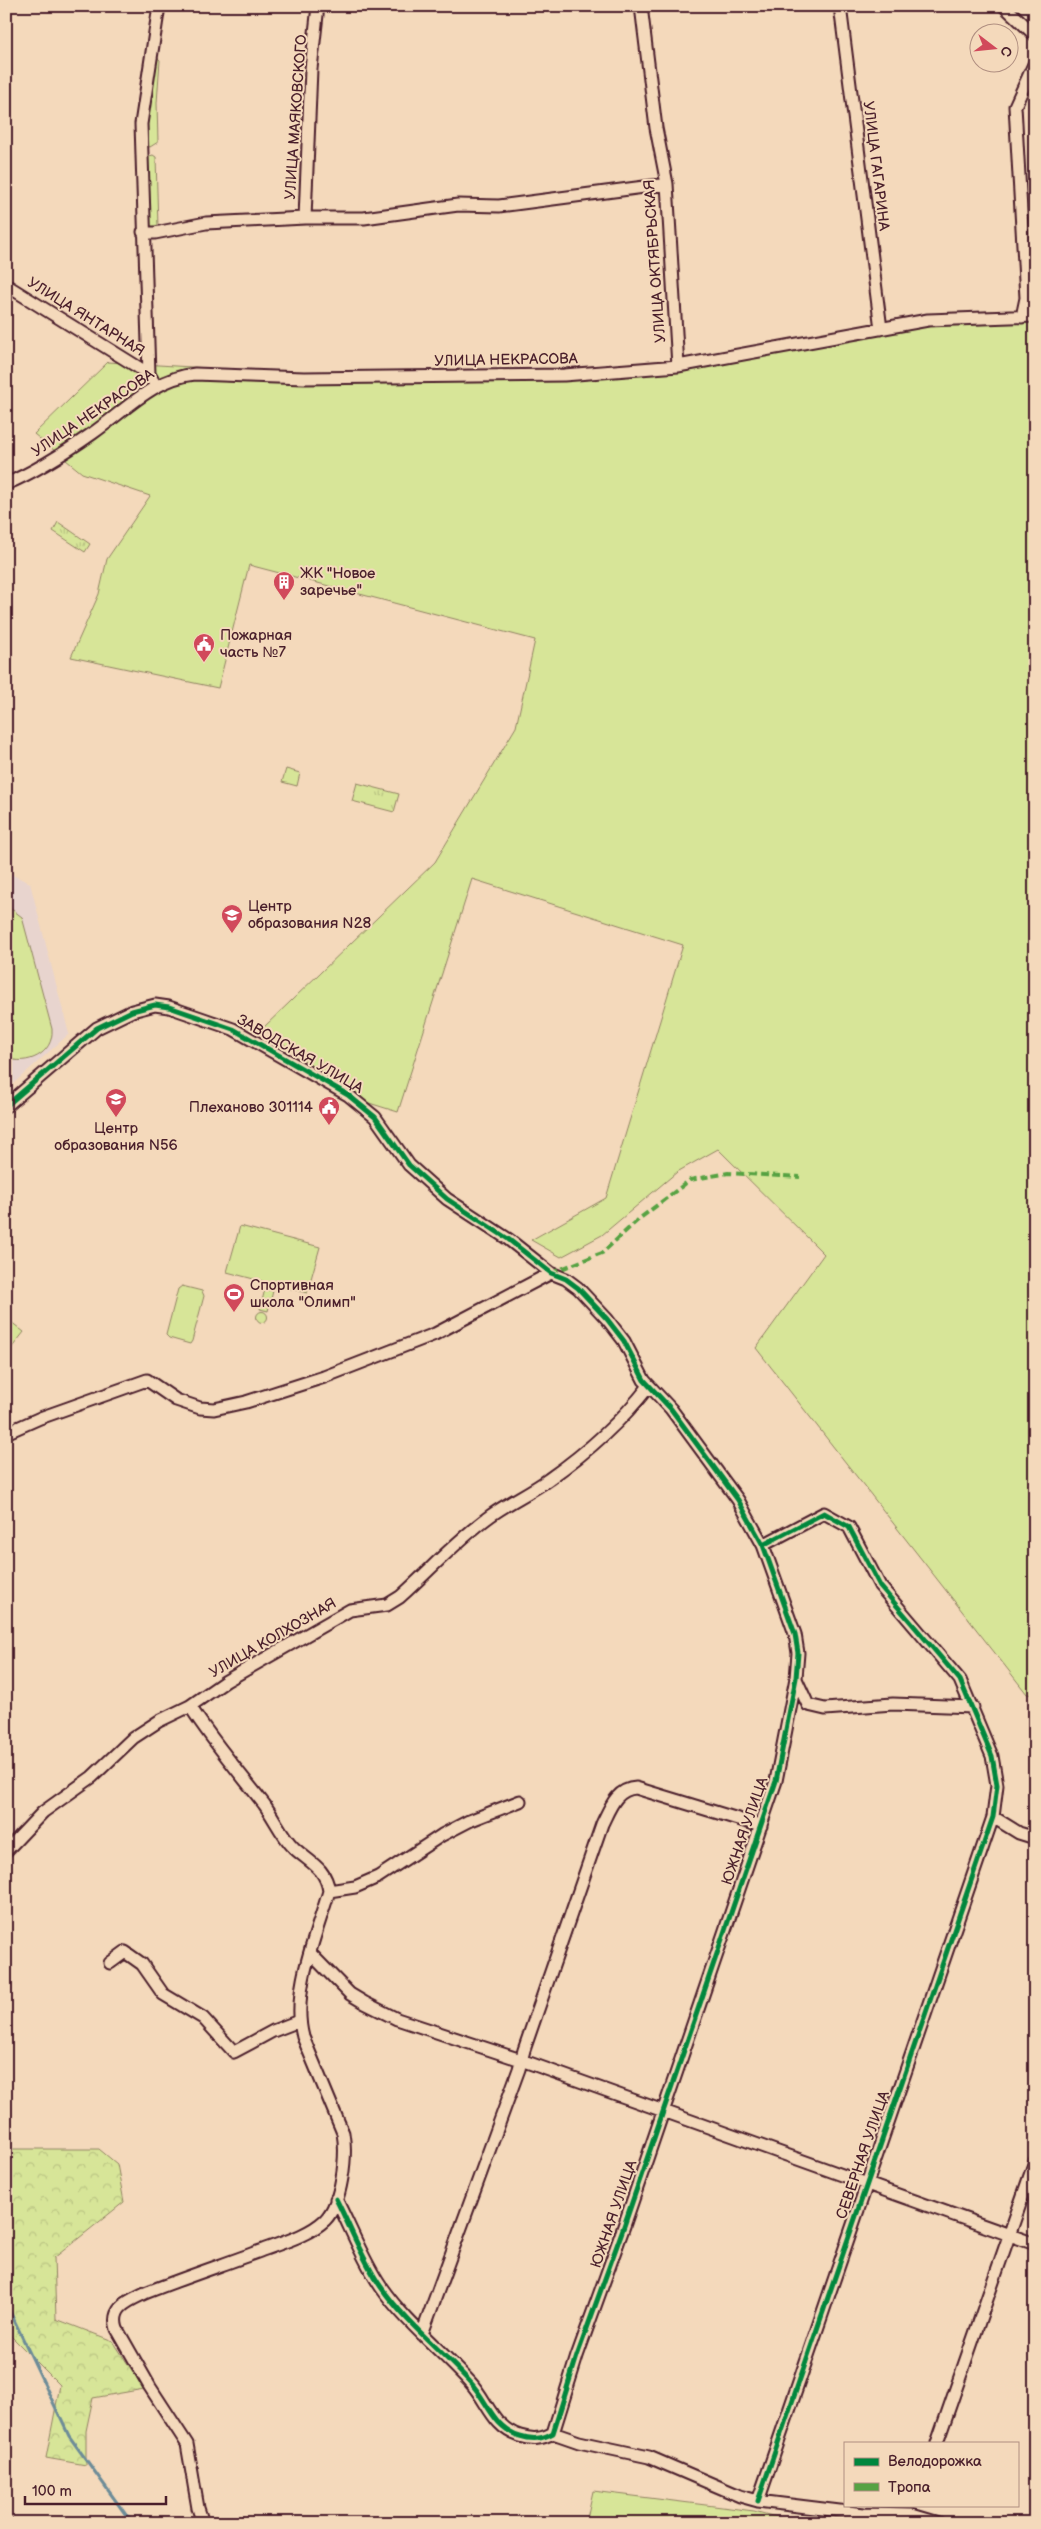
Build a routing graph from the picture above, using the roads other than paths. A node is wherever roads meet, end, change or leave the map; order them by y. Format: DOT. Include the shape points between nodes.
graph roads {
  1 [pos="159,6"];
  2 [pos="318,6"];
  3 [pos="641,6"];
  4 [pos="840,6"];
  5 [pos="1004,6"];
  6 [pos="1035,35"];
  7 [pos="1035,62"];
  8 [pos="667,184"];
  9 [pos="304,218"];
  10 [pos="143,232"];
  11 [pos="6,285"];
  12 [pos="1035,316"];
  13 [pos="1022,317"];
  14 [pos="881,329"];
  15 [pos="678,366"];
  16 [pos="149,374"];
  17 [pos="156,386"];
  18 [pos="6,484"];
  19 [pos="6,1106"];
  20 [pos="551,1273"];
  21 [pos="649,1386"];
  22 [pos="6,1433"];
  23 [pos="763,1545"];
  24 [pos="797,1673"];
  25 [pos="190,1706"];
  26 [pos="973,1708"];
  27 [pos="520,1801"];
  28 [pos="993,1817"];
  29 [pos="761,1826"];
  30 [pos="1035,1838"];
  31 [pos="6,1851"];
  32 [pos="329,1891"];
  33 [pos="311,1954"];
  34 [pos="110,1963"];
  35 [pos="299,2021"];
  36 [pos="521,2060"];
  37 [pos="662,2111"];
  38 [pos="1035,2161"];
  39 [pos="866,2184"];
  40 [pos="336,2199"];
  41 [pos="1009,2235"];
  42 [pos="1035,2244"];
  43 [pos="422,2334"];
  44 [pos="553,2433"];
  45 [pos="937,2442"];
  46 [pos="758,2500"];
  47 [pos="914,2510"];
  48 [pos="203,2523"];
  49 [pos="939,2523"];
  1 -- 10 [label="street" via="141,124"];
  2 -- 9 [label="street, УЛИЦА МАЯКОВСКОГО" via="311,69"];
  3 -- 8 [label="street, УЛИЦА ОКТЯБРЬСКАЯ" via="656,128"];
  4 -- 14 [label="street, УЛИЦА ГАГАРИНА"];
  5 -- 6 [label="street"];
  7 -- 13 [label="street" via="1016,106 1026,298"];
  8 -- 9 [label="street" via="499,206 458,205 364,218"];
  8 -- 15 [label="street, УЛИЦА ОКТЯБРЬСКАЯ"];
  9 -- 10 [label="street, УЛИЦА МАЯКОВСКОГО" via="206,223 155,233"];
  10 -- 16 [label="street"];
  11 -- 16 [label="street, УЛИЦА ЯНТАРНАЯ"];
  12 -- 13 [label="street, УЛИЦА НЕКРАСОВА"];
  13 -- 14 [label="street, УЛИЦА НЕКРАСОВА" via="936,320"];
  14 -- 15 [label="street, УЛИЦА НЕКРАСОВА"];
  15 -- 17 [label="street, УЛИЦА НЕКРАСОВА" via="564,375 304,378 195,374 178,376"];
  16 -- 17 [label="street"];
  17 -- 18 [label="street, УЛИЦА НЕКРАСОВА" via="93,434"];
  19 -- 20 [label="street, ЗАВОДСКАЯ УЛИЦА" via="97,1028 145,1007 169,1007 238,1031 354,1098 375,1117 409,1164 447,1199 508,1239"];
  20 -- 21 [label="street, ЗАВОДСКАЯ УЛИЦА" via="578,1288 607,1319 624,1341"];
  20 -- 22 [label="street" via="435,1334 276,1393 206,1409 183,1403 147,1380"];
  21 -- 23 [label="street, ЗАВОДСКАЯ УЛИЦА" via="675,1414 738,1500"];
  21 -- 25 [label="street, УЛИЦА КОЛХОЗНАЯ" via="590,1447 548,1480 479,1524 400,1597 387,1605 350,1610 226,1681"];
  23 -- 24 [label="street, ЗАВОДСКАЯ УЛИЦА" via="795,1634"];
  23 -- 26 [label="street, СЕВЕРНАЯ УЛИЦА" via="824,1513 849,1527 880,1586 960,1680"];
  24 -- 26 [label="street" via="808,1705 825,1709 893,1704"];
  24 -- 29 [label="street, ЮЖНАЯ УЛИЦА" via="776,1781"];
  25 -- 31 [label="street, УЛИЦА КОЛХОЗНАЯ" via="133,1738 92,1777 43,1812"];
  25 -- 32 [label="street" via="266,1808 280,1832 322,1870"];
  26 -- 28 [label="street, СЕВЕРНАЯ УЛИЦА" via="990,1747 994,1766 997,1785"];
  27 -- 32 [label="street" via="442,1835 378,1877 355,1887"];
  28 -- 30 [label="street" via="1019,1833"];
  28 -- 39 [label="street, СЕВЕРНАЯ УЛИЦА"];
  29 -- 36 [label="street, ЮЖНАЯ УЛИЦА" via="640,1789 626,1790 617,1796 602,1824"];
  29 -- 37 [label="street, ЮЖНАЯ УЛИЦА"];
  32 -- 33 [label="street"];
  33 -- 35 [label="street" via="301,1991"];
  33 -- 36 [label="street" via="350,1994 381,2012"];
  34 -- 35 [label="street" via="124,1953 134,1956 151,1973 163,1994 203,2018 234,2052"];
  35 -- 40 [label="street" via="344,2141 344,2165"];
  36 -- 37 [label="street"];
  36 -- 43 [label="street, ЮЖНАЯ УЛИЦА"];
  37 -- 39 [label="street, СЕВЕРНАЯ УЛИЦА"];
  37 -- 44 [label="street, ЮЖНАЯ УЛИЦА"];
  38 -- 41 [label="street"];
  39 -- 41 [label="street, СЕВЕРНАЯ УЛИЦА"];
  39 -- 46 [label="street, СЕВЕРНАЯ УЛИЦА"];
  40 -- 43 [label="street" via="381,2288"];
  40 -- 48 [label="street" via="326,2219 308,2232 151,2291 118,2309 117,2329 187,2444"];
  41 -- 42 [label="street, СЕВЕРНАЯ УЛИЦА"];
  41 -- 45 [label="street"];
  43 -- 44 [label="street" via="472,2384 506,2430 535,2439"];
  44 -- 46 [label="street" via="649,2457 740,2496"];
  46 -- 47 [label="street" via="864,2514"];
  47 -- 49 [label="street"];
}
